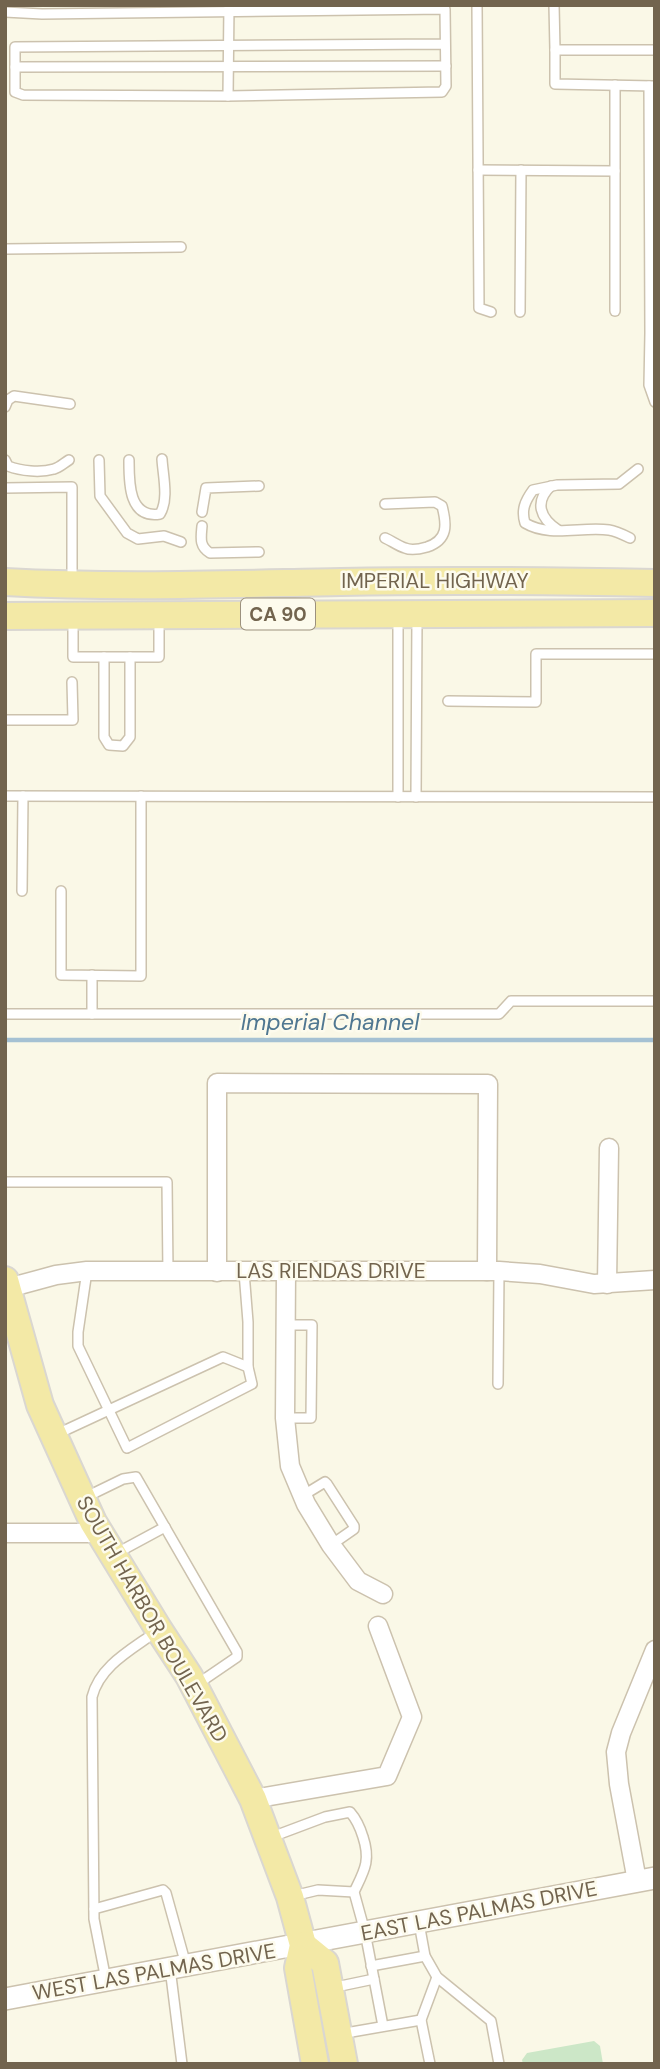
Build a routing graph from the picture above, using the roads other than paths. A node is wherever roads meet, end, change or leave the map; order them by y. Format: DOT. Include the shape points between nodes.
graph roads {
  1 [pos="477,5"];
  2 [pos="554,5"];
  3 [pos="445,7"];
  4 [pos="229,9"];
  5 [pos="5,12"];
  6 [pos="445,44"];
  7 [pos="228,46"];
  8 [pos="555,50"];
  9 [pos="655,50"];
  10 [pos="446,66"];
  11 [pos="15,67"];
  12 [pos="228,67"];
  13 [pos="615,85"];
  14 [pos="652,86"];
  15 [pos="228,96"];
  16 [pos="478,170"];
  17 [pos="521,170"];
  18 [pos="615,171"];
  19 [pos="181,247"];
  20 [pos="5,249"];
  21 [pos="615,311"];
  22 [pos="652,311"];
  23 [pos="491,312"];
  24 [pos="520,312"];
  25 [pos="655,402"];
  26 [pos="69,404"];
  27 [pos="5,407"];
  28 [pos="162,459"];
  29 [pos="5,460"];
  30 [pos="69,460"];
  31 [pos="99,460"];
  32 [pos="129,460"];
  33 [pos="638,469"];
  34 [pos="259,486"];
  35 [pos="551,486"];
  36 [pos="5,488"];
  37 [pos="386,504"];
  38 [pos="202,512"];
  39 [pos="202,526"];
  40 [pos="559,530"];
  41 [pos="385,538"];
  42 [pos="630,538"];
  43 [pos="181,542"];
  44 [pos="259,552"];
  45 [pos="515,580"];
  46 [pos="5,582"];
  47 [pos="655,583"];
  48 [pos="72,585"];
  49 [pos="408,613"];
  50 [pos="655,613"];
  51 [pos="5,615"];
  52 [pos="73,615"];
  53 [pos="159,615"];
  54 [pos="655,654"];
  55 [pos="104,657"];
  56 [pos="130,657"];
  57 [pos="72,682"];
  58 [pos="448,701"];
  59 [pos="5,720"];
  60 [pos="5,796"];
  61 [pos="23,796"];
  62 [pos="141,796"];
  63 [pos="398,797"];
  64 [pos="416,797"];
  65 [pos="655,797"];
  66 [pos="22,891"];
  67 [pos="61,891"];
  68 [pos="92,975"];
  69 [pos="655,1001"];
  70 [pos="5,1014"];
  71 [pos="92,1014"];
  72 [pos="610,1148"];
  73 [pos="5,1182"];
  74 [pos="87,1271"];
  75 [pos="493,1271"];
  76 [pos="168,1272"];
  77 [pos="217,1272"];
  78 [pos="244,1272"];
  79 [pos="286,1272"];
  80 [pos="655,1280"];
  81 [pos="7,1284"];
  82 [pos="607,1284"];
  83 [pos="286,1325"];
  84 [pos="248,1367"];
  85 [pos="498,1384"];
  86 [pos="108,1410"];
  87 [pos="285,1418"];
  88 [pos="54,1435"];
  89 [pos="302,1496"];
  90 [pos="83,1499"];
  91 [pos="165,1527"];
  92 [pos="5,1533"];
  93 [pos="107,1544"];
  94 [pos="331,1545"];
  95 [pos="383,1594"];
  96 [pos="378,1626"];
  97 [pos="159,1630"];
  98 [pos="655,1650"];
  99 [pos="194,1686"];
  100 [pos="253,1799"];
  101 [pos="268,1839"];
  102 [pos="646,1879"];
  103 [pos="354,1892"];
  104 [pos="290,1897"];
  105 [pos="94,1909"];
  106 [pos="419,1923"];
  107 [pos="365,1933"];
  108 [pos="303,1945"];
  109 [pos="425,1956"];
  110 [pos="372,1966"];
  111 [pos="178,1967"];
  112 [pos="437,1977"];
  113 [pos="374,1979"];
  114 [pos="106,1980"];
  115 [pos="330,1988"];
  116 [pos="5,2000"];
  117 [pos="421,2020"];
  118 [pos="383,2026"];
  119 [pos="339,2035"];
  120 [pos="182,2064"];
  121 [pos="315,2064"];
  122 [pos="344,2064"];
  123 [pos="430,2064"];
  124 [pos="499,2064"];
  1 -- 16 [label="lane"];
  2 -- 8 [label="lane"];
  3 -- 4 [label="lane"];
  3 -- 6 [label="lane"];
  4 -- 5 [label="lane"];
  4 -- 7 [label="lane"];
  6 -- 7 [label="lane"];
  6 -- 10 [label="lane"];
  7 -- 11 [label="lane" via="15,47"];
  7 -- 12 [label="lane"];
  8 -- 9 [label="lane"];
  8 -- 13 [label="lane" via="555,84"];
  10 -- 12 [label="lane"];
  10 -- 15 [label="lane" via="442,92"];
  11 -- 12 [label="lane"];
  11 -- 15 [label="lane" via="15,92 23,95"];
  12 -- 15 [label="lane"];
  13 -- 14 [label="lane"];
  13 -- 18 [label="lane"];
  14 -- 22 [label="lane"];
  16 -- 17 [label="lane"];
  16 -- 23 [label="lane" via="479,308"];
  17 -- 18 [label="lane"];
  17 -- 24 [label="lane"];
  18 -- 21 [label="lane"];
  19 -- 20 [label="lane"];
  22 -- 25 [label="lane" via="649,385"];
  26 -- 27 [label="lane" via="14,396"];
  28 -- 32 [label="lane" via="163,508 153,515 139,508 132,497"];
  29 -- 30 [label="lane" via="18,470 54,469"];
  31 -- 43 [label="lane" via="100,496 127,533"];
  33 -- 35 [label="lane" via="619,485"];
  34 -- 38 [label="lane" via="206,488"];
  35 -- 40 [label="lane" via="544,492 541,510"];
  35 -- 40 [label="lane" via="533,490 523,515 533,528"];
  36 -- 48 [label="lane" via="72,486"];
  37 -- 41 [label="lane" via="435,502 442,506 445,526 438,543 416,550"];
  39 -- 44 [label="lane" via="201,544 210,553"];
  40 -- 42 [label="lane" via="610,530"];
  45 -- 47 [label="main road, IMPERIAL HIGHWAY / CA 90"];
  45 -- 48 [label="main road, IMPERIAL HIGHWAY / CA 90"];
  45 -- 49 [label="main road" via="492,593 413,594 403,600"];
  46 -- 48 [label="main road, IMPERIAL HIGHWAY / CA 90"];
  49 -- 50 [label="main road, IMPERIAL HIGHWAY / CA 90"];
  49 -- 53 [label="main road, IMPERIAL HIGHWAY / CA 90"];
  49 -- 63 [label="lane"];
  49 -- 64 [label="lane"];
  51 -- 52 [label="main road, IMPERIAL HIGHWAY / CA 90"];
  52 -- 53 [label="main road, IMPERIAL HIGHWAY / CA 90"];
  52 -- 55 [label="lane" via="73,660"];
  53 -- 56 [label="lane" via="159,657"];
  54 -- 58 [label="lane" via="536,654 536,702"];
  55 -- 56 [label="lane"];
  55 -- 56 [label="lane" via="103,737 109,745 123,746 130,737"];
  57 -- 59 [label="lane" via="73,720"];
  60 -- 61 [label="lane"];
  61 -- 62 [label="lane"];
  61 -- 66 [label="lane"];
  62 -- 63 [label="lane"];
  62 -- 68 [label="lane" via="141,975"];
  63 -- 64 [label="lane"];
  64 -- 65 [label="lane"];
  67 -- 68 [label="lane" via="61,975"];
  68 -- 71 [label="lane"];
  69 -- 71 [label="lane" via="511,1001 499,1014"];
  70 -- 71 [label="lane"];
  72 -- 82 [label="street"];
  73 -- 76 [label="lane" via="167,1182"];
  74 -- 76 [label="street, LAS RIENDAS DRIVE"];
  74 -- 81 [label="street, LAS RIENDAS DRIVE"];
  74 -- 86 [label="lane" via="78,1346"];
  75 -- 77 [label="street" via="488,1084 217,1083"];
  75 -- 79 [label="street, LAS RIENDAS DRIVE"];
  75 -- 82 [label="street, LAS RIENDAS DRIVE"];
  75 -- 85 [label="lane"];
  76 -- 77 [label="street, LAS RIENDAS DRIVE"];
  77 -- 78 [label="street, LAS RIENDAS DRIVE"];
  78 -- 79 [label="street, LAS RIENDAS DRIVE"];
  78 -- 84 [label="lane"];
  79 -- 83 [label="street"];
  80 -- 82 [label="street, LAS RIENDAS DRIVE"];
  81 -- 88 [label="main road, SOUTH HARBOR BOULEVARD" via="28,1367"];
  83 -- 87 [label="street"];
  83 -- 87 [label="lane" via="312,1325 311,1418"];
  84 -- 86 [label="lane" via="222,1357"];
  84 -- 86 [label="lane" via="252,1384 127,1448"];
  86 -- 88 [label="lane"];
  87 -- 89 [label="street" via="290,1466"];
  88 -- 90 [label="main road, SOUTH HARBOR BOULEVARD"];
  89 -- 94 [label="street"];
  89 -- 94 [label="lane" via="325,1482 354,1526"];
  90 -- 91 [label="lane" via="136,1477"];
  90 -- 93 [label="main road, SOUTH HARBOR BOULEVARD"];
  91 -- 93 [label="lane"];
  91 -- 99 [label="lane" via="237,1652 237,1657"];
  92 -- 93 [label="street"];
  93 -- 97 [label="main road, SOUTH HARBOR BOULEVARD"];
  94 -- 95 [label="street" via="358,1581"];
  96 -- 100 [label="street" via="412,1717 387,1776"];
  97 -- 99 [label="main road, SOUTH HARBOR BOULEVARD"];
  97 -- 105 [label="lane" via="108,1667 92,1693"];
  98 -- 102 [label="street" via="616,1752 620,1789"];
  99 -- 100 [label="main road, SOUTH HARBOR BOULEVARD"];
  100 -- 101 [label="main road, SOUTH HARBOR BOULEVARD"];
  101 -- 103 [label="lane" via="350,1812 368,1851 366,1868"];
  101 -- 104 [label="main road, SOUTH HARBOR BOULEVARD"];
  102 -- 106 [label="street, EAST LAS PALMAS DRIVE"];
  103 -- 104 [label="lane" via="318,1890"];
  103 -- 107 [label="lane"];
  104 -- 108 [label="main road, SOUTH HARBOR BOULEVARD"];
  105 -- 111 [label="lane" via="163,1890"];
  105 -- 114 [label="lane"];
  106 -- 107 [label="street, EAST LAS PALMAS DRIVE"];
  106 -- 109 [label="lane"];
  107 -- 108 [label="street, EAST LAS PALMAS DRIVE"];
  107 -- 110 [label="lane"];
  108 -- 111 [label="street, WEST LAS PALMAS DRIVE"];
  108 -- 115 [label="main road" via="325,1963"];
  108 -- 121 [label="main road" via="298,1968"];
  109 -- 110 [label="lane"];
  109 -- 112 [label="lane"];
  110 -- 113 [label="lane"];
  111 -- 114 [label="street, WEST LAS PALMAS DRIVE"];
  111 -- 120 [label="lane"];
  112 -- 117 [label="lane"];
  112 -- 124 [label="lane" via="491,2021"];
  113 -- 115 [label="lane"];
  113 -- 118 [label="lane"];
  114 -- 116 [label="street, WEST LAS PALMAS DRIVE"];
  115 -- 119 [label="main road"];
  117 -- 118 [label="lane"];
  117 -- 123 [label="lane"];
  118 -- 119 [label="lane"];
  119 -- 122 [label="main road"];
}
